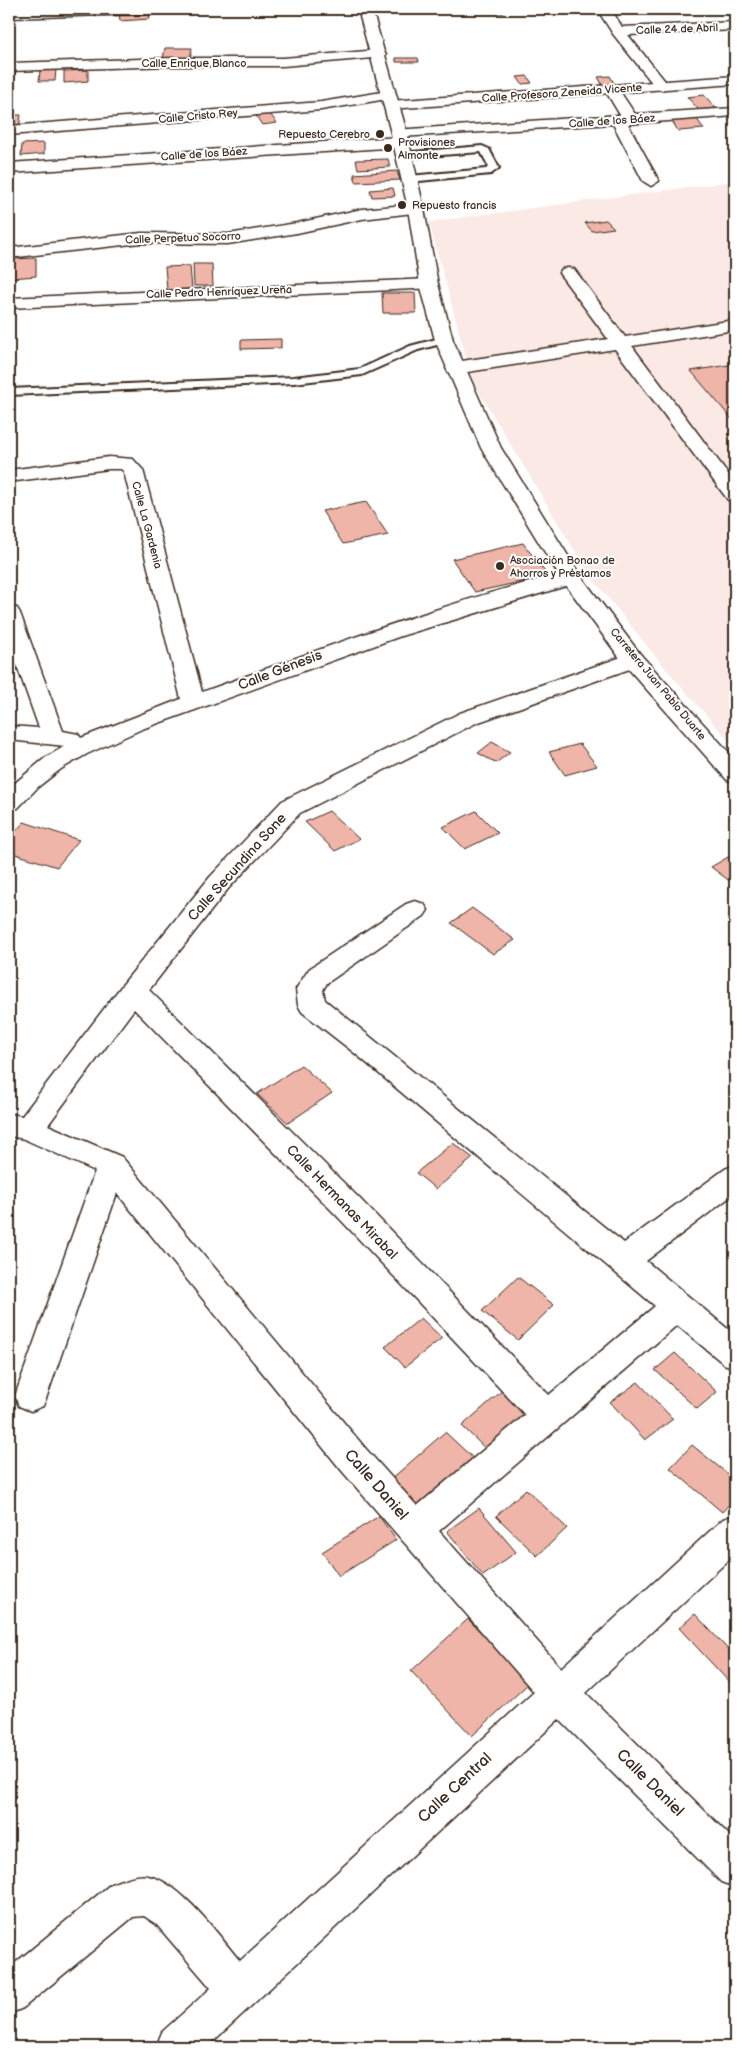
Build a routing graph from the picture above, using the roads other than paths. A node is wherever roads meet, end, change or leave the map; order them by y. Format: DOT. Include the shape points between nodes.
graph roads {
  1 [pos="173,9"];
  2 [pos="365,9"];
  3 [pos="604,9"];
  4 [pos="9,14"];
  5 [pos="729,23"];
  6 [pos="618,31"];
  7 [pos="379,54"];
  8 [pos="9,66"];
  9 [pos="735,80"];
  10 [pos="662,86"];
  11 [pos="612,90"];
  12 [pos="389,100"];
  13 [pos="735,112"];
  14 [pos="625,120"];
  15 [pos="9,132"];
  16 [pos="401,143"];
  17 [pos="9,168"];
  18 [pos="408,179"];
  19 [pos="651,181"];
  20 [pos="416,209"];
  21 [pos="9,253"];
  22 [pos="568,274"];
  23 [pos="429,284"];
  24 [pos="9,303"];
  25 [pos="735,326"];
  26 [pos="444,340"];
  27 [pos="617,342"];
  28 [pos="455,368"];
  29 [pos="9,392"];
  30 [pos="9,476"];
  31 [pos="735,496"];
  32 [pos="571,578"];
  33 [pos="9,613"];
  34 [pos="634,660"];
  35 [pos="194,703"];
  36 [pos="9,733"];
  37 [pos="54,738"];
  38 [pos="91,742"];
  39 [pos="735,774"];
  40 [pos="9,802"];
  41 [pos="415,910"];
  42 [pos="133,991"];
  43 [pos="19,1127"];
  44 [pos="112,1165"];
  45 [pos="735,1177"];
  46 [pos="622,1262"];
  47 [pos="676,1307"];
  48 [pos="735,1354"];
  49 [pos="31,1396"];
  50 [pos="548,1416"];
  51 [pos="415,1528"];
  52 [pos="735,1531"];
  53 [pos="559,1693"];
  54 [pos="731,1856"];
  55 [pos="238,1990"];
  56 [pos="9,1994"];
  57 [pos="177,2047"];
  1 -- 4 [label="street"];
  2 -- 7 [label="street, Carretera Juan Pablo Duarte"];
  3 -- 6 [label="street"];
  5 -- 6 [label="street, Calle 24 de Abril"];
  6 -- 10 [label="street"];
  7 -- 8 [label="street, Calle Enrique Blanco" via="283,62"];
  7 -- 12 [label="street, Carretera Juan Pablo Duarte"];
  9 -- 10 [label="street, Calle Profesora Zeneida Vicente"];
  10 -- 11 [label="street, Calle Profesora Zeneida Vicente"];
  11 -- 12 [label="street, Calle Profesora Zeneida Vicente"];
  11 -- 14 [label="street"];
  12 -- 15 [label="street, Calle Cristo Rey"];
  12 -- 16 [label="street, Carretera Juan Pablo Duarte"];
  13 -- 14 [label="street, Calle de los Báez"];
  14 -- 16 [label="street, Calle de los Báez"];
  14 -- 19 [label="street"];
  16 -- 17 [label="street, Calle de los Báez"];
  16 -- 18 [label="street, Carretera Juan Pablo Duarte"];
  16 -- 18 [label="lane" via="486,150 494,168 488,172"];
  18 -- 20 [label="street, Carretera Juan Pablo Duarte"];
  20 -- 21 [label="street, Calle Perpetuo Socorro" via="362,214 228,239 141,238"];
  20 -- 23 [label="street, Carretera Juan Pablo Duarte"];
  22 -- 27 [label="street"];
  23 -- 24 [label="street, Calle Pedro Henríquez Ureña"];
  23 -- 26 [label="street, Carretera Juan Pablo Duarte"];
  25 -- 27 [label="street"];
  26 -- 28 [label="street, Carretera Juan Pablo Duarte"];
  26 -- 29 [label="lane" via="414,348 362,372 294,380"];
  27 -- 28 [label="street"];
  27 -- 31 [label="street"];
  28 -- 32 [label="street, Carretera Juan Pablo Duarte" via="491,448"];
  30 -- 35 [label="street, Calle La Gardenia" via="110,463 126,463 133,470"];
  32 -- 34 [label="street, Carretera Juan Pablo Duarte"];
  32 -- 35 [label="street, Calle Génesis" via="500,596 318,656"];
  33 -- 37 [label="street"];
  34 -- 39 [label="street, Carretera Juan Pablo Duarte"];
  34 -- 42 [label="street, Calle Secundina Sone" via="468,718 291,807 219,883"];
  35 -- 38 [label="street, Calle Génesis"];
  36 -- 37 [label="street"];
  37 -- 38 [label="street"];
  38 -- 40 [label="street, Calle Génesis" via="50,765"];
  41 -- 46 [label="street" via="318,976 309,989 312,1005"];
  42 -- 43 [label="street, Calle Secundina Sone"];
  42 -- 50 [label="street, Calle Hermanas Mirabal" via="349,1208"];
  43 -- 44 [label="street, Calle Daniel"];
  44 -- 49 [label="street"];
  44 -- 51 [label="street, Calle Daniel" via="261,1348"];
  45 -- 46 [label="street"];
  46 -- 47 [label="street"];
  47 -- 48 [label="street"];
  47 -- 50 [label="street"];
  50 -- 51 [label="street"];
  51 -- 53 [label="street, Calle Daniel"];
  52 -- 53 [label="street, Calle Central"];
  53 -- 54 [label="street, Calle Daniel"];
  53 -- 55 [label="street, Calle Central"];
  55 -- 56 [label="street" via="170,1910 148,1896 126,1898"];
  55 -- 57 [label="street, Calle Central"];
}
